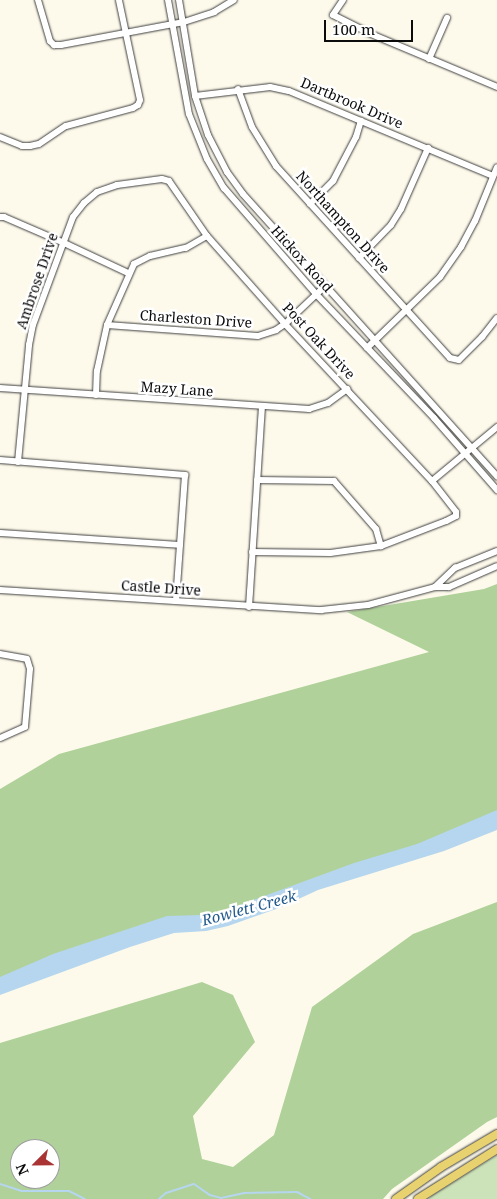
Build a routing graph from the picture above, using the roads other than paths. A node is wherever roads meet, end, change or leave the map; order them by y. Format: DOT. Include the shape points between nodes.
graph roads {
  1 [pos="38,0"];
  2 [pos="119,0"];
  3 [pos="168,0"];
  4 [pos="179,0"];
  5 [pos="234,0"];
  6 [pos="343,0"];
  7 [pos="447,18"];
  8 [pos="184,22"];
  9 [pos="172,24"];
  10 [pos="127,33"];
  11 [pos="429,59"];
  12 [pos="497,87"];
  13 [pos="238,89"];
  14 [pos="195,96"];
  15 [pos="362,121"];
  16 [pos="0,137"];
  17 [pos="428,148"];
  18 [pos="497,167"];
  19 [pos="493,176"];
  20 [pos="169,181"];
  21 [pos="310,204"];
  22 [pos="0,217"];
  23 [pos="207,236"];
  24 [pos="62,242"];
  25 [pos="359,258"];
  26 [pos="128,273"];
  27 [pos="325,286"];
  28 [pos="316,294"];
  29 [pos="406,310"];
  30 [pos="497,318"];
  31 [pos="285,324"];
  32 [pos="107,325"];
  33 [pos="376,341"];
  34 [pos="367,348"];
  35 [pos="0,388"];
  36 [pos="347,389"];
  37 [pos="25,390"];
  38 [pos="96,395"];
  39 [pos="262,406"];
  40 [pos="497,427"];
  41 [pos="473,447"];
  42 [pos="465,453"];
  43 [pos="0,460"];
  44 [pos="18,462"];
  45 [pos="497,476"];
  46 [pos="257,480"];
  47 [pos="432,481"];
  48 [pos="497,490"];
  49 [pos="0,533"];
  50 [pos="180,546"];
  51 [pos="381,546"];
  52 [pos="497,551"];
  53 [pos="252,552"];
  54 [pos="497,566"];
  55 [pos="435,587"];
  56 [pos="0,590"];
  57 [pos="176,602"];
  58 [pos="249,607"];
  59 [pos="0,654"];
  60 [pos="0,738"];
  61 [pos="497,1134"];
  62 [pos="497,1149"];
  63 [pos="396,1199"];
  64 [pos="418,1199"];
  1 -- 10 [label="street" via="54,45"];
  2 -- 10 [label="street"];
  3 -- 9 [label="street, Hickox Road"];
  4 -- 8 [label="street, Hickox Road"];
  5 -- 8 [label="street" via="214,12"];
  6 -- 11 [label="street" via="333,15"];
  7 -- 11 [label="street"];
  8 -- 9 [label="street"];
  8 -- 14 [label="street, Hickox Road"];
  9 -- 10 [label="street"];
  9 -- 28 [label="street, Hickox Road" via="185,98 207,159 234,201"];
  10 -- 16 [label="street" via="140,100 133,108 66,126 36,145 22,146"];
  11 -- 12 [label="street"];
  13 -- 14 [label="street, Dartbrook Drive"];
  13 -- 15 [label="street, Dartbrook Drive" via="270,87 289,91"];
  13 -- 21 [label="street, Northampton Drive" via="252,127 264,148"];
  14 -- 27 [label="street, Hickox Road" via="208,135 227,172"];
  15 -- 17 [label="street, Dartbrook Drive"];
  15 -- 21 [label="street" via="333,181"];
  17 -- 19 [label="street, Dartbrook Drive"];
  17 -- 25 [label="street" via="391,225"];
  18 -- 19 [label="street"];
  19 -- 29 [label="street" via="461,247 440,277"];
  20 -- 23 [label="street, Post Oak Drive"];
  20 -- 24 [label="street, Ambrose Drive" via="162,179 117,185 97,192 73,217"];
  21 -- 25 [label="street, Northampton Drive"];
  22 -- 24 [label="street"];
  23 -- 26 [label="street" via="186,248 142,259"];
  23 -- 31 [label="street, Post Oak Drive"];
  24 -- 26 [label="street"];
  24 -- 37 [label="street, Ambrose Drive" via="33,326"];
  25 -- 29 [label="street, Northampton Drive"];
  26 -- 32 [label="street"];
  27 -- 28 [label="street, Charleston Drive"];
  27 -- 33 [label="street, Hickox Road"];
  28 -- 31 [label="street, Charleston Drive"];
  28 -- 34 [label="street, Hickox Road"];
  29 -- 30 [label="street, Northampton Drive" via="450,358 459,360"];
  29 -- 33 [label="street"];
  31 -- 32 [label="street, Charleston Drive" via="266,334 249,336"];
  31 -- 36 [label="street, Post Oak Drive"];
  32 -- 38 [label="street"];
  33 -- 34 [label="street"];
  33 -- 41 [label="street, Hickox Road"];
  34 -- 42 [label="street, Hickox Road"];
  35 -- 37 [label="street, Mazy Lane"];
  36 -- 39 [label="street, Mazy Lane" via="319,407"];
  36 -- 47 [label="street, Post Oak Drive"];
  37 -- 38 [label="street, Mazy Lane"];
  37 -- 44 [label="street, Ambrose Drive"];
  38 -- 39 [label="street, Mazy Lane"];
  39 -- 46 [label="street"];
  40 -- 41 [label="street"];
  41 -- 42 [label="street"];
  41 -- 45 [label="street, Hickox Road"];
  42 -- 47 [label="street"];
  42 -- 48 [label="street, Hickox Road"];
  43 -- 44 [label="street"];
  44 -- 50 [label="street" via="185,474"];
  46 -- 51 [label="street" via="334,481 376,529"];
  46 -- 53 [label="street"];
  47 -- 51 [label="street, Post Oak Drive" via="456,516"];
  49 -- 50 [label="street"];
  50 -- 57 [label="street"];
  51 -- 53 [label="street" via="330,553"];
  52 -- 55 [label="street" via="456,568"];
  53 -- 58 [label="street"];
  54 -- 55 [label="street, Castle Drive" via="449,587"];
  55 -- 58 [label="street, Castle Drive" via="368,605 321,610"];
  56 -- 57 [label="street, Castle Drive"];
  57 -- 58 [label="street, Castle Drive"];
  59 -- 60 [label="street" via="27,659 30,669 25,727"];
  61 -- 63 [label="main road" via="441,1167"];
  62 -- 64 [label="main road"];
}
